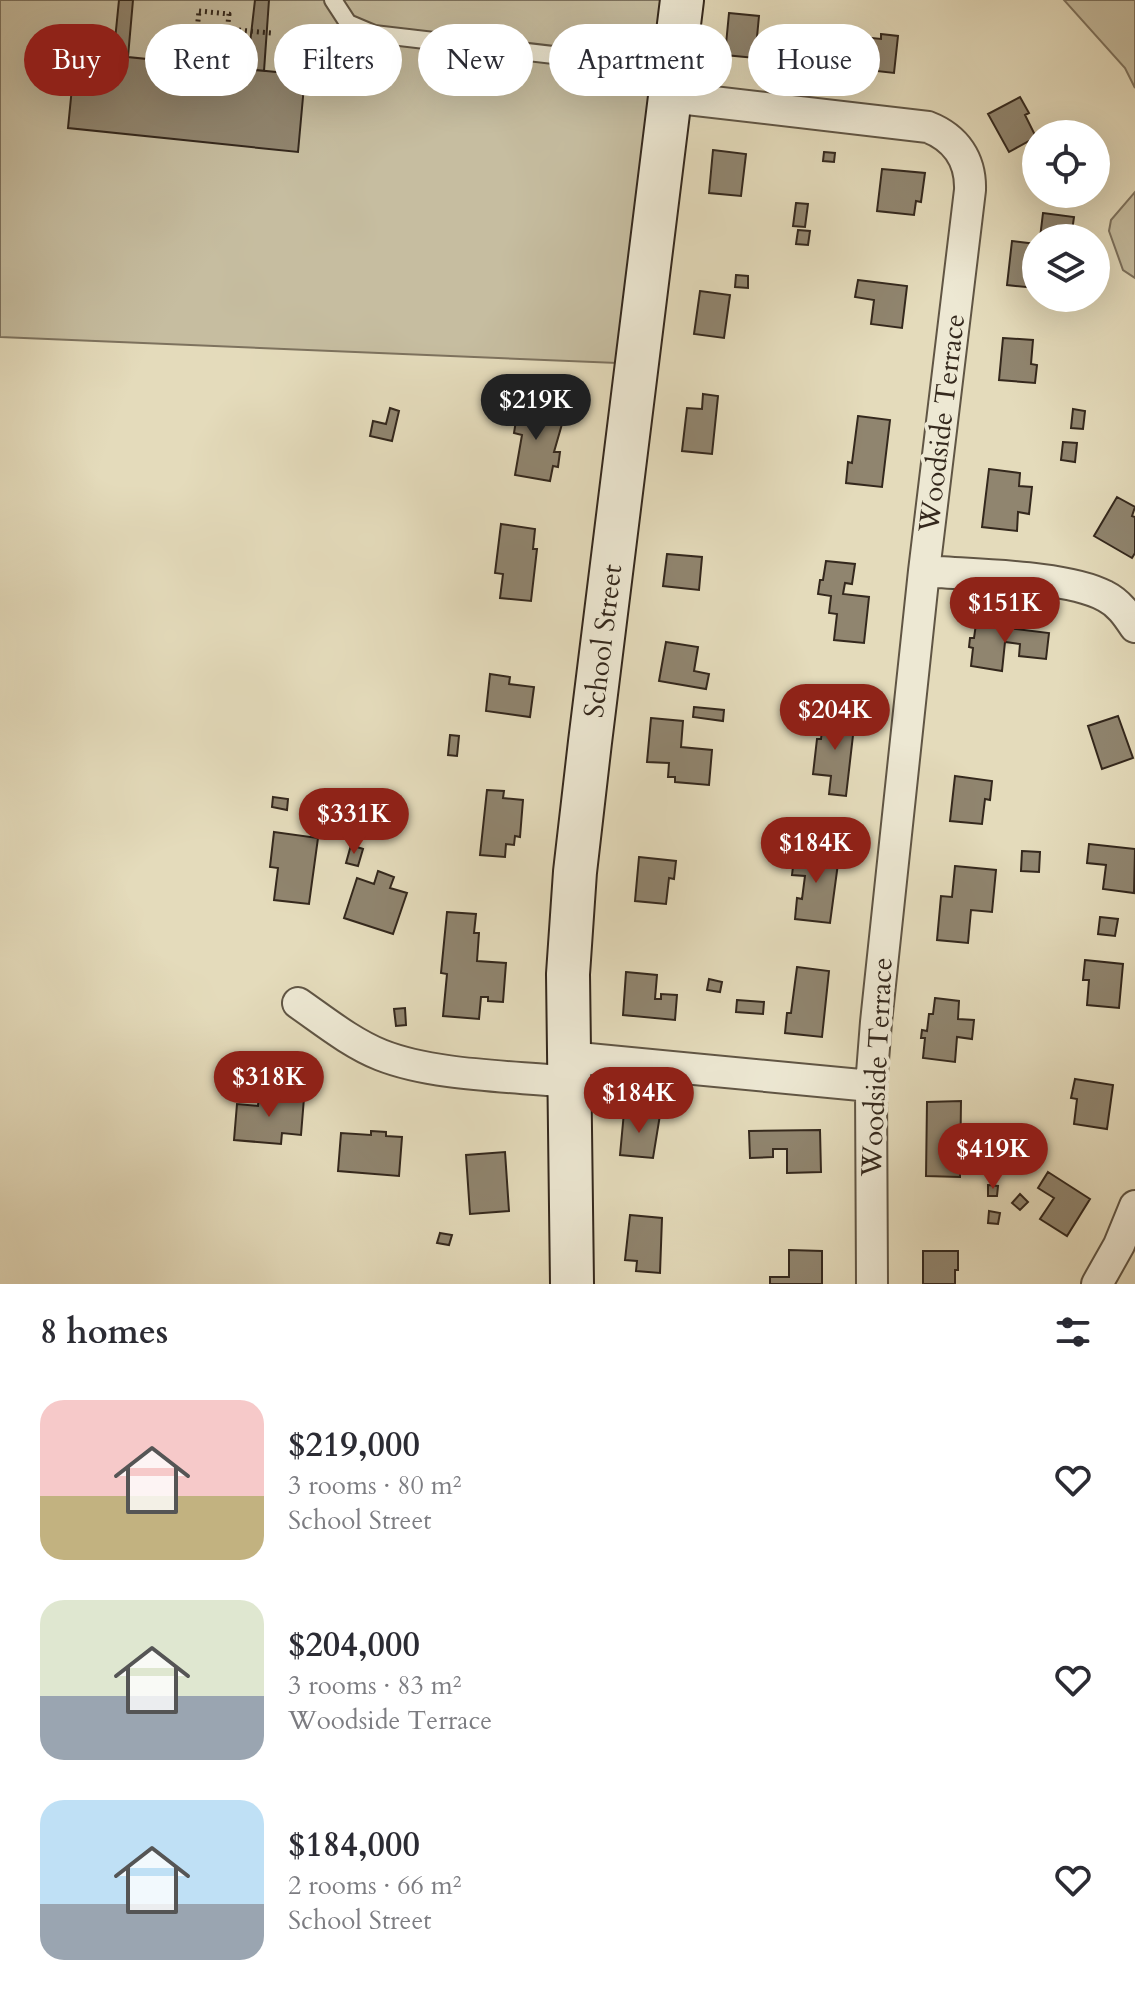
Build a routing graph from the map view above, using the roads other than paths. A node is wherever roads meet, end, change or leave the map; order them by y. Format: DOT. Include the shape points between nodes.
graph roads {
  1 [pos="333,0"];
  2 [pos="682,0"];
  3 [pos="679,24"];
  4 [pos="549,63"];
  5 [pos="732,93"];
  6 [pos="670,96"];
  7 [pos="924,571"];
  8 [pos="1135,627"];
  9 [pos="298,1003"];
  10 [pos="568,1069"];
  11 [pos="871,1086"];
  12 [pos="1135,1206"];
  13 [pos="572,1284"];
  14 [pos="872,1284"];
  15 [pos="1097,1284"];
  1 -- 4 [label="lane" via="348,23 374,34"];
  2 -- 3 [label="street, School Street"];
  5 -- 7 [label="street, Woodside Terrace" via="928,127 947,136 969,170"];
  6 -- 10 [label="street, School Street" via="575,872"];
  7 -- 8 [label="street" via="1082,587 1110,599"];
  7 -- 11 [label="street, Woodside Terrace"];
  9 -- 10 [label="street" via="390,1058 444,1069"];
  10 -- 11 [label="street"];
  10 -- 13 [label="street, School Street"];
  11 -- 14 [label="street, Woodside Terrace"];
  12 -- 15 [label="street"];
}
